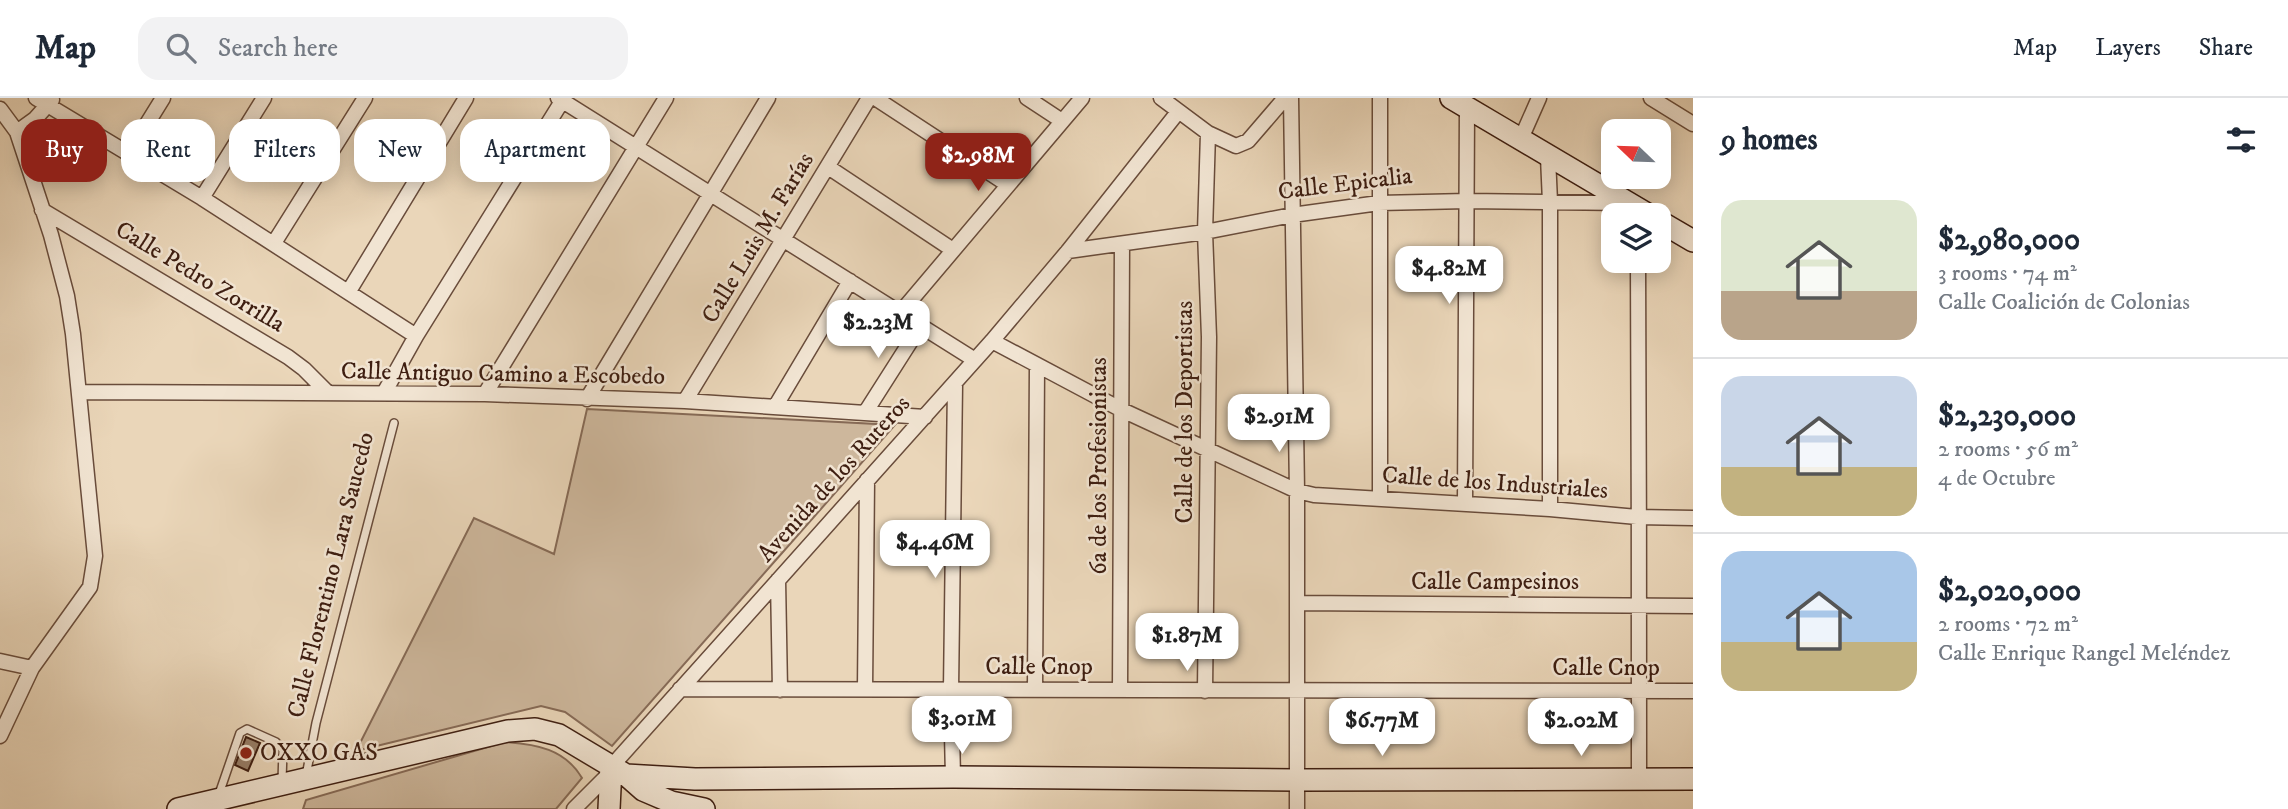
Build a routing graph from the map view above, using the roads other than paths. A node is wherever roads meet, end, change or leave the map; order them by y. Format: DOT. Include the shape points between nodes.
graph roads {
  1 [pos="163,98"];
  2 [pos="264,98"];
  3 [pos="365,98"];
  4 [pos="466,98"];
  5 [pos="666,98"];
  6 [pos="768,98"];
  7 [pos="869,98"];
  8 [pos="875,98"];
  9 [pos="1027,98"];
  10 [pos="1082,98"];
  11 [pos="1161,98"];
  12 [pos="1285,98"];
  13 [pos="1291,98"];
  14 [pos="1380,98"];
  15 [pos="1539,98"];
  16 [pos="1651,98"];
  17 [pos="561,99"];
  18 [pos="46,101"];
  19 [pos="1459,103"];
  20 [pos="0,109"];
  21 [pos="1178,111"];
  22 [pos="150,119"];
  23 [pos="1062,121"];
  24 [pos="1693,124"];
  25 [pos="17,132"];
  26 [pos="1208,133"];
  27 [pos="1520,141"];
  28 [pos="635,147"];
  29 [pos="121,148"];
  30 [pos="1548,157"];
  31 [pos="828,167"];
  32 [pos="176,182"];
  33 [pos="1008,185"];
  34 [pos="710,193"];
  35 [pos="202,198"];
  36 [pos="1467,201"];
  37 [pos="1550,202"];
  38 [pos="1379,203"];
  39 [pos="1626,203"];
  40 [pos="1601,207"];
  41 [pos="43,210"];
  42 [pos="1292,215"];
  43 [pos="1671,228"];
  44 [pos="1205,232"];
  45 [pos="782,240"];
  46 [pos="1693,241"];
  47 [pos="274,243"];
  48 [pos="1122,244"];
  49 [pos="953,250"];
  50 [pos="1068,251"];
  51 [pos="1638,273"];
  52 [pos="850,281"];
  53 [pos="349,291"];
  54 [pos="901,312"];
  55 [pos="921,325"];
  56 [pos="416,336"];
  57 [pos="992,341"];
  58 [pos="975,360"];
  59 [pos="1037,365"];
  60 [pos="955,384"];
  61 [pos="79,392"];
  62 [pos="328,393"];
  63 [pos="384,393"];
  64 [pos="485,394"];
  65 [pos="587,399"];
  66 [pos="685,401"];
  67 [pos="775,407"];
  68 [pos="1122,410"];
  69 [pos="865,413"];
  70 [pos="925,417"];
  71 [pos="394,423"];
  72 [pos="1208,450"];
  73 [pos="867,480"];
  74 [pos="1297,491"];
  75 [pos="1380,498"];
  76 [pos="1465,504"];
  77 [pos="1550,509"];
  78 [pos="1637,517"];
  79 [pos="1693,518"];
  80 [pos="778,580"];
  81 [pos="1298,603"];
  82 [pos="1640,606"];
  83 [pos="1693,606"];
  84 [pos="0,661"];
  85 [pos="32,668"];
  86 [pos="680,689"];
  87 [pos="865,689"];
  88 [pos="780,690"];
  89 [pos="951,690"];
  90 [pos="1035,690"];
  91 [pos="1120,690"];
  92 [pos="1205,691"];
  93 [pos="1297,691"];
  94 [pos="1639,691"];
  95 [pos="1693,691"];
  96 [pos="0,736"];
  97 [pos="615,772"];
  98 [pos="953,777"];
  99 [pos="695,779"];
  100 [pos="1639,779"];
  101 [pos="1693,779"];
  102 [pos="305,780"];
  103 [pos="1296,780"];
  104 [pos="282,785"];
  105 [pos="216,800"];
  106 [pos="664,806"];
  107 [pos="699,808"];
  108 [pos="178,809"];
  109 [pos="574,809"];
  110 [pos="608,809"];
  111 [pos="1297,809"];
  1 -- 22 [label="street"];
  2 -- 35 [label="street"];
  3 -- 47 [label="street"];
  4 -- 53 [label="street"];
  5 -- 28 [label="street"];
  6 -- 34 [label="street"];
  7 -- 31 [label="street, Calle Luis M. Farías"];
  8 -- 33 [label="street"];
  9 -- 23 [label="street"];
  10 -- 23 [label="street"];
  11 -- 21 [label="street"];
  12 -- 26 [label="street" via="1242,145 1230,145"];
  13 -- 42 [label="street"];
  14 -- 38 [label="street"];
  15 -- 27 [label="street"];
  16 -- 24 [label="street"];
  17 -- 28 [label="street"];
  17 -- 56 [label="street"];
  18 -- 25 [label="street"];
  18 -- 29 [label="street"];
  19 -- 27 [label="street, Calle Epicalia"];
  19 -- 36 [label="street"];
  20 -- 25 [label="street"];
  21 -- 26 [label="street"];
  21 -- 50 [label="street, Avenida de los Ruteros"];
  23 -- 33 [label="street"];
  25 -- 41 [label="street"];
  26 -- 44 [label="street, Calle de los Deportistas"];
  27 -- 30 [label="street, Calle Epicalia"];
  28 -- 34 [label="street"];
  28 -- 64 [label="street"];
  30 -- 37 [label="street"];
  30 -- 39 [label="street, Calle Epicalia"];
  31 -- 45 [label="street, Calle Luis M. Farías"];
  31 -- 49 [label="street"];
  32 -- 35 [label="street"];
  33 -- 49 [label="street"];
  34 -- 45 [label="street"];
  34 -- 65 [label="street"];
  35 -- 47 [label="street"];
  36 -- 37 [label="street, Calle Epicalia"];
  36 -- 38 [label="street, Calle Epicalia"];
  36 -- 76 [label="street"];
  37 -- 40 [label="street, Calle Epicalia"];
  37 -- 77 [label="street"];
  38 -- 42 [label="street, Calle Epicalia"];
  38 -- 75 [label="street"];
  41 -- 61 [label="street" via="67,296"];
  41 -- 62 [label="street, Calle Pedro Zorrilla" via="288,357"];
  42 -- 44 [label="street, Calle Epicalia"];
  42 -- 74 [label="street"];
  43 -- 46 [label="street"];
  44 -- 48 [label="street, Calle Epicalia"];
  44 -- 72 [label="street, Calle de los Deportistas"];
  45 -- 52 [label="street"];
  45 -- 66 [label="street, Calle Luis M. Farías"];
  47 -- 53 [label="street"];
  48 -- 50 [label="street, Calle Epicalia"];
  48 -- 68 [label="street, 6a de los Profesionistas"];
  49 -- 54 [label="street"];
  50 -- 57 [label="street, Avenida de los Ruteros"];
  51 -- 78 [label="street"];
  52 -- 54 [label="street"];
  52 -- 67 [label="street"];
  53 -- 56 [label="street"];
  54 -- 55 [label="street"];
  55 -- 58 [label="street"];
  55 -- 69 [label="street"];
  56 -- 63 [label="street"];
  57 -- 58 [label="street, Avenida de los Ruteros"];
  57 -- 59 [label="street, Calle de los Industriales"];
  58 -- 60 [label="street, Avenida de los Ruteros"];
  59 -- 68 [label="street, Calle de los Industriales"];
  59 -- 90 [label="street"];
  60 -- 70 [label="street, Avenida de los Ruteros"];
  60 -- 89 [label="street"];
  61 -- 62 [label="street, Calle Antiguo Camino a Escobedo"];
  61 -- 85 [label="street" via="94,572 83,598"];
  62 -- 63 [label="street, Calle Antiguo Camino a Escobedo"];
  63 -- 64 [label="street, Calle Antiguo Camino a Escobedo"];
  64 -- 65 [label="street, Calle Antiguo Camino a Escobedo"];
  65 -- 66 [label="street, Calle Antiguo Camino a Escobedo"];
  66 -- 67 [label="street, Calle Antiguo Camino a Escobedo"];
  67 -- 69 [label="street, Calle Antiguo Camino a Escobedo"];
  68 -- 72 [label="street, Calle de los Industriales"];
  68 -- 91 [label="street, 6a de los Profesionistas"];
  69 -- 70 [label="street, Calle Antiguo Camino a Escobedo"];
  70 -- 73 [label="street, Avenida de los Ruteros"];
  71 -- 102 [label="lane, Calle Florentino Lara Saucedo"];
  72 -- 74 [label="street, Calle de los Industriales"];
  72 -- 92 [label="street, Calle de los Deportistas"];
  73 -- 80 [label="street, Avenida de los Ruteros"];
  73 -- 87 [label="street"];
  74 -- 75 [label="street, Calle de los Industriales"];
  74 -- 81 [label="street"];
  75 -- 76 [label="street, Calle de los Industriales"];
  76 -- 77 [label="street, Calle de los Industriales"];
  77 -- 78 [label="street, Calle de los Industriales"];
  78 -- 79 [label="street, Calle de los Industriales"];
  78 -- 82 [label="street"];
  80 -- 86 [label="street, Avenida de los Ruteros"];
  80 -- 88 [label="street"];
  81 -- 82 [label="street, Calle Campesinos"];
  81 -- 93 [label="street"];
  82 -- 83 [label="street, Calle Campesinos"];
  82 -- 94 [label="street"];
  84 -- 85 [label="street"];
  85 -- 96 [label="street"];
  86 -- 88 [label="street, Calle Cnop"];
  86 -- 97 [label="street, Avenida de los Ruteros"];
  87 -- 88 [label="street, Calle Cnop"];
  87 -- 89 [label="street, Calle Cnop"];
  89 -- 90 [label="street, Calle Cnop"];
  89 -- 98 [label="street"];
  90 -- 91 [label="street, Calle Cnop"];
  91 -- 92 [label="street, Calle Cnop"];
  92 -- 93 [label="street, Calle Cnop"];
  93 -- 94 [label="street, Calle Cnop"];
  93 -- 103 [label="street"];
  94 -- 95 [label="street, Calle Cnop"];
  94 -- 100 [label="street"];
  97 -- 99 [label="street"];
  97 -- 102 [label="street" via="559,735 529,729"];
  97 -- 106 [label="street"];
  97 -- 109 [label="street, Avenida de los Ruteros"];
  97 -- 110 [label="street"];
  98 -- 99 [label="street"];
  98 -- 103 [label="street"];
  99 -- 107 [label="street" via="689,801"];
  100 -- 101 [label="street"];
  100 -- 103 [label="street"];
  102 -- 104 [label="street"];
  103 -- 111 [label="street"];
  104 -- 105 [label="street"];
  104 -- 105 [label="lane" via="283,750 247,729 240,733"];
  105 -- 108 [label="street"];
  106 -- 107 [label="street"];
}
